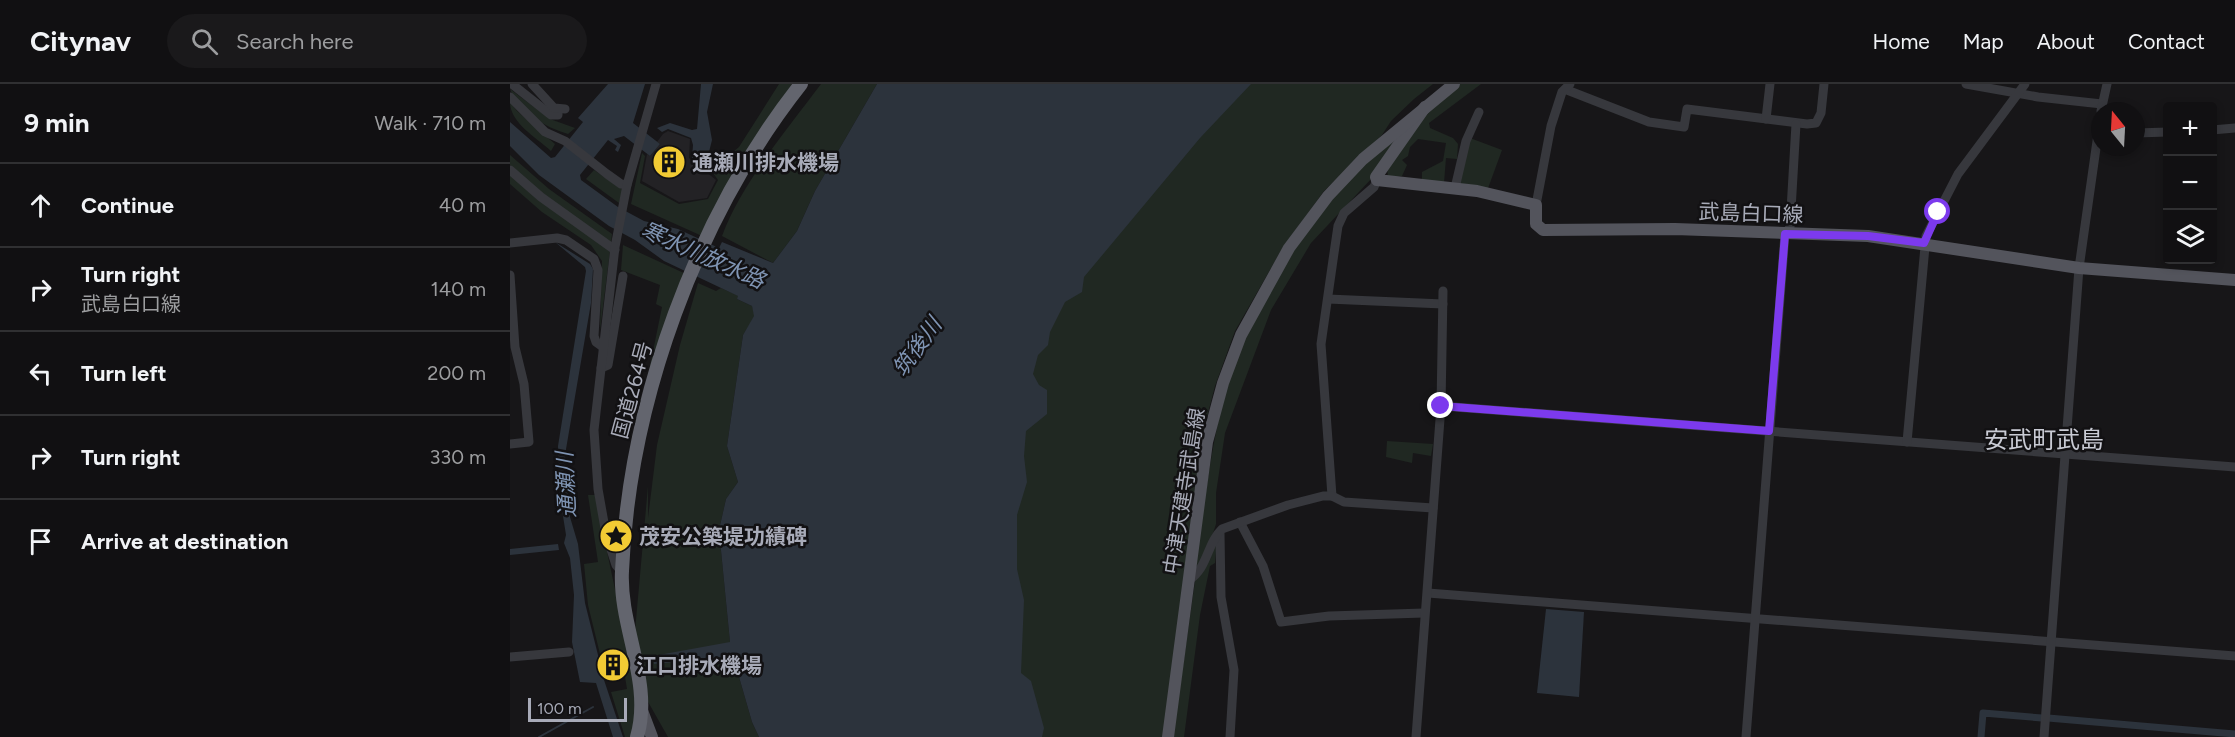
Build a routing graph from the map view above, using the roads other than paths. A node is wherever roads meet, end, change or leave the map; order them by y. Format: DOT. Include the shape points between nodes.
graph roads {
  1 [pos="513,84"];
  2 [pos="532,84"];
  3 [pos="656,84"];
  4 [pos="801,84"];
  5 [pos="1454,84"];
  6 [pos="1770,84"];
  7 [pos="1824,84"];
  8 [pos="1966,84"];
  9 [pos="2025,84"];
  10 [pos="2107,84"];
  11 [pos="1568,87"];
  12 [pos="2020,93"];
  13 [pos="510,97"];
  14 [pos="2103,102"];
  15 [pos="2091,105"];
  16 [pos="1425,107"];
  17 [pos="1479,112"];
  18 [pos="1766,119"];
  19 [pos="1796,124"];
  20 [pos="2235,128"];
  21 [pos="2217,130"];
  22 [pos="2163,132"];
  23 [pos="2145,133"];
  24 [pos="2096,156"];
  25 [pos="510,170"];
  26 [pos="1377,180"];
  27 [pos="627,188"];
  28 [pos="1455,188"];
  29 [pos="1536,206"];
  30 [pos="1785,234"];
  31 [pos="510,243"];
  32 [pos="1924,243"];
  33 [pos="615,248"];
  34 [pos="2079,268"];
  35 [pos="510,275"];
  36 [pos="624,276"];
  37 [pos="2235,280"];
  38 [pos="1443,291"];
  39 [pos="1328,299"];
  40 [pos="1443,303"];
  41 [pos="603,347"];
  42 [pos="601,368"];
  43 [pos="1441,406"];
  44 [pos="1769,431"];
  45 [pos="1907,442"];
  46 [pos="510,444"];
  47 [pos="2065,454"];
  48 [pos="2235,467"];
  49 [pos="1332,496"];
  50 [pos="1433,508"];
  51 [pos="1240,522"];
  52 [pos="1219,531"];
  53 [pos="622,572"];
  54 [pos="1189,580"];
  55 [pos="1428,593"];
  56 [pos="1424,613"];
  57 [pos="1755,617"];
  58 [pos="2051,642"];
  59 [pos="569,652"];
  60 [pos="2235,656"];
  61 [pos="510,657"];
  62 [pos="642,708"];
  63 [pos="637,737"];
  64 [pos="652,737"];
  65 [pos="1168,737"];
  66 [pos="1230,737"];
  67 [pos="1416,737"];
  68 [pos="1746,737"];
  69 [pos="2044,737"];
  1 -- 2 [label="street" via="551,115 558,115 562,110"];
  3 -- 27 [label="street"];
  4 -- 53 [label="highway, 国道264号" via="752,154 706,239 667,338 635,463"];
  5 -- 16 [label="main road, 中津天建寺武島線"];
  6 -- 18 [label="street"];
  7 -- 19 [label="street" via="1816,123"];
  8 -- 12 [label="street"];
  9 -- 12 [label="street"];
  10 -- 14 [label="street"];
  11 -- 18 [label="street" via="1649,122 1684,127 1687,109"];
  11 -- 29 [label="street" via="1562,92 1551,126"];
  12 -- 15 [label="street"];
  12 -- 32 [label="street" via="1959,174"];
  13 -- 27 [label="street" via="544,132 565,141"];
  16 -- 26 [label="main road"];
  16 -- 54 [label="main road, 中津天建寺武島線" via="1363,159 1328,196 1289,248 1241,335 1207,442"];
  17 -- 28 [label="street" via="1466,141"];
  18 -- 19 [label="street"];
  19 -- 30 [label="street" via="1790,227"];
  20 -- 21 [label="street"];
  22 -- 23 [label="street"];
  24 -- 34 [label="street"];
  25 -- 33 [label="street" via="541,197"];
  26 -- 28 [label="main road"];
  26 -- 39 [label="street" via="1344,213 1338,226"];
  27 -- 33 [label="street"];
  28 -- 29 [label="main road"];
  29 -- 30 [label="main road, 武島白口線" via="1536,224 1543,230 1675,229"];
  30 -- 32 [label="main road, 武島白口線" via="1868,236"];
  30 -- 44 [label="street"];
  31 -- 41 [label="street" via="558,238 594,259 598,270 594,336"];
  32 -- 34 [label="main road, 武島白口線"];
  32 -- 45 [label="street"];
  33 -- 41 [label="street"];
  34 -- 37 [label="main road, 武島白口線"];
  34 -- 47 [label="street"];
  35 -- 46 [label="street" via="515,347 524,384 529,442"];
  36 -- 42 [label="street" via="608,365"];
  38 -- 40 [label="street"];
  39 -- 40 [label="street"];
  39 -- 49 [label="street" via="1321,344"];
  40 -- 43 [label="street"];
  41 -- 42 [label="street"];
  42 -- 53 [label="street" via="594,430 596,470 606,534"];
  43 -- 44 [label="street"];
  43 -- 50 [label="street"];
  44 -- 45 [label="street"];
  44 -- 57 [label="street"];
  45 -- 47 [label="street"];
  47 -- 48 [label="street"];
  47 -- 58 [label="street"];
  49 -- 50 [label="street" via="1344,502"];
  49 -- 51 [label="street" via="1288,505"];
  50 -- 55 [label="street"];
  51 -- 52 [label="street"];
  51 -- 56 [label="street" via="1263,566 1281,622"];
  52 -- 54 [label="street" via="1207,559"];
  52 -- 66 [label="street" via="1221,597 1234,670"];
  53 -- 62 [label="highway, 国道264号" via="625,617"];
  54 -- 65 [label="main road, 中津天建寺武島線"];
  55 -- 56 [label="street"];
  55 -- 57 [label="street"];
  56 -- 67 [label="street"];
  57 -- 58 [label="street"];
  57 -- 68 [label="street"];
  58 -- 60 [label="street"];
  58 -- 69 [label="street"];
  59 -- 61 [label="street"];
  62 -- 63 [label="highway, 国道264号"];
  62 -- 64 [label="main road"];
}
